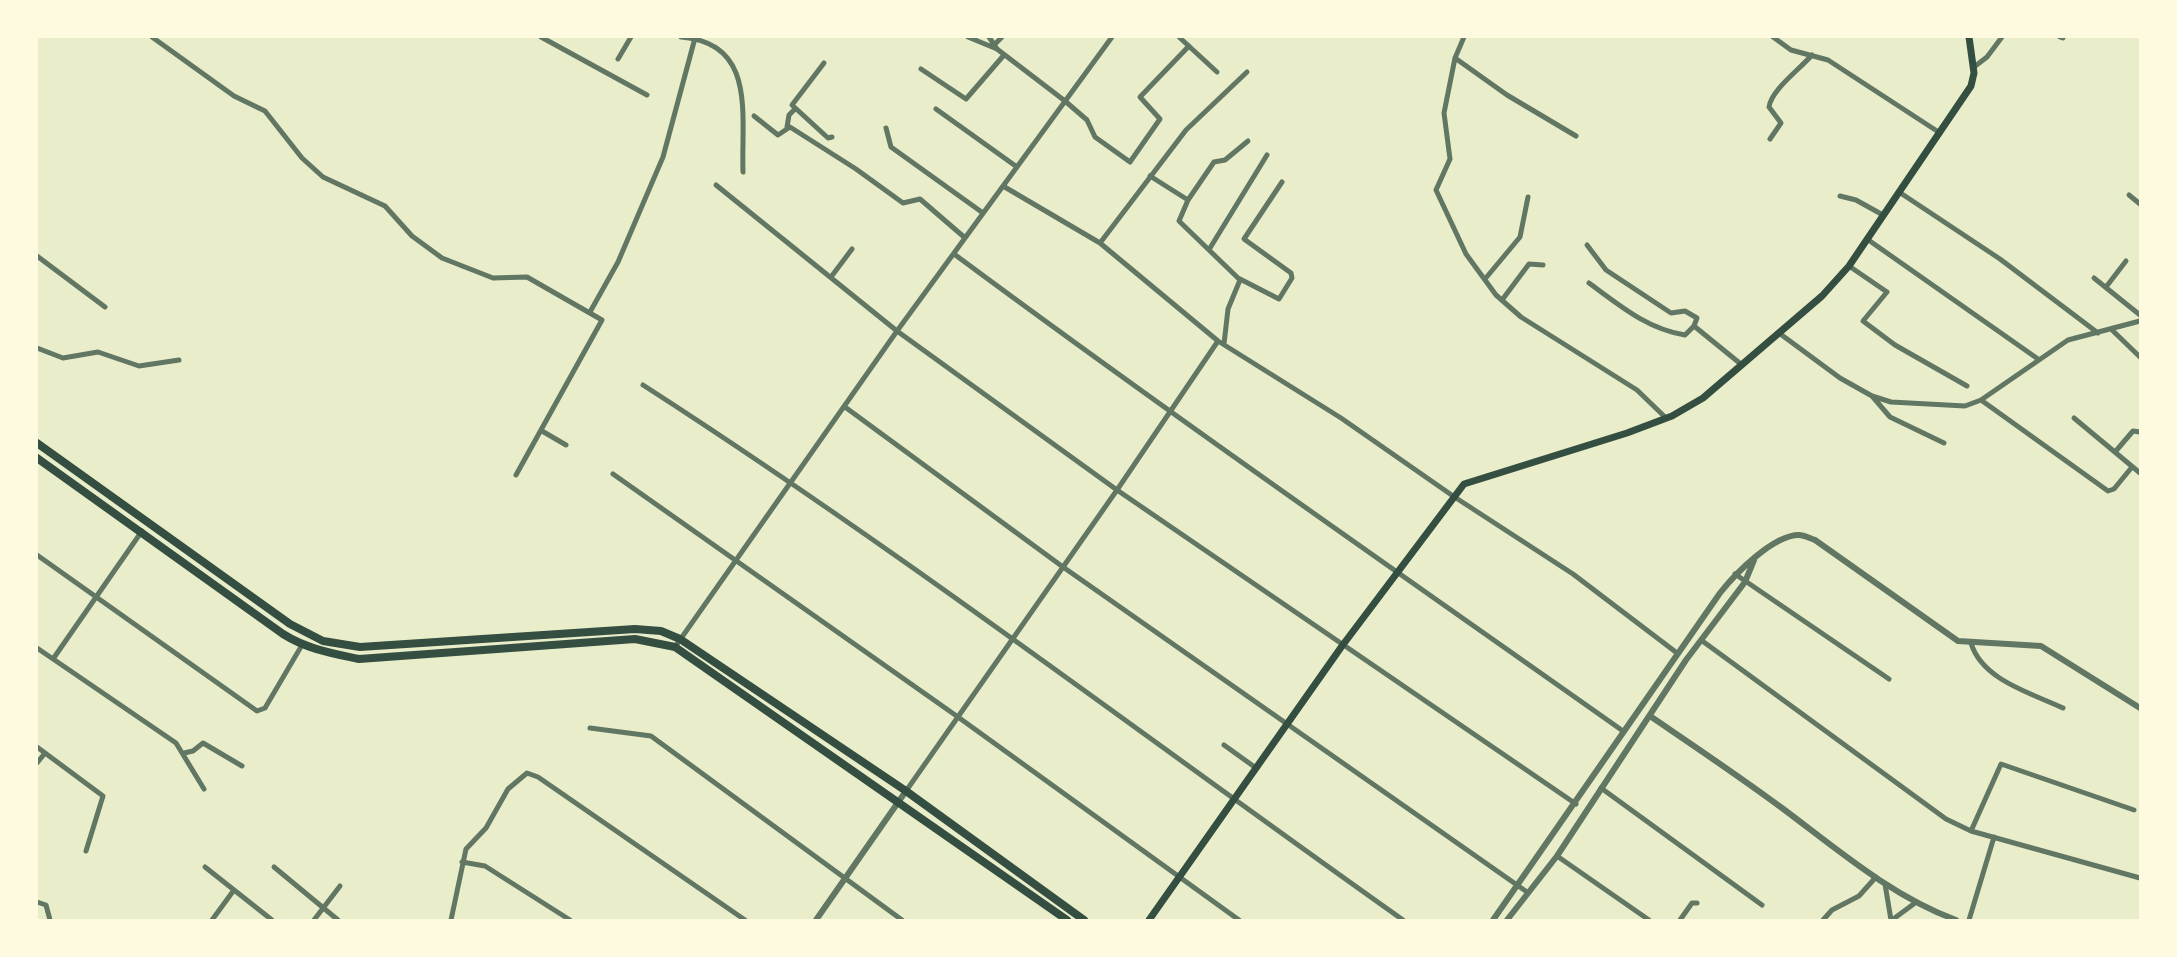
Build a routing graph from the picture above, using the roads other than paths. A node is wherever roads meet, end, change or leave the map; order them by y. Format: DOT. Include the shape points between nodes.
graph roads {
  1 [pos="152,37"];
  2 [pos="541,37"];
  3 [pos="631,37"];
  4 [pos="681,37"];
  5 [pos="968,37"];
  6 [pos="989,37"];
  7 [pos="1002,37"];
  8 [pos="1112,37"];
  9 [pos="1179,37"];
  10 [pos="1464,37"];
  11 [pos="1773,37"];
  12 [pos="1969,37"];
  13 [pos="2002,37"];
  14 [pos="695,38"];
  15 [pos="162,39"];
  16 [pos="1189,46"];
  17 [pos="996,47"];
  18 [pos="1004,55"];
  19 [pos="1812,55"];
  20 [pos="1455,58"];
  21 [pos="618,59"];
  22 [pos="824,62"];
  23 [pos="1974,66"];
  24 [pos="920,69"];
  25 [pos="1217,72"];
  26 [pos="1247,72"];
  27 [pos="647,95"];
  28 [pos="1065,101"];
  29 [pos="795,109"];
  30 [pos="936,109"];
  31 [pos="754,116"];
  32 [pos="787,127"];
  33 [pos="886,128"];
  34 [pos="1940,132"];
  35 [pos="1576,136"];
  36 [pos="832,138"];
  37 [pos="1770,139"];
  38 [pos="1248,141"];
  39 [pos="1267,155"];
  40 [pos="1017,167"];
  41 [pos="743,172"];
  42 [pos="1150,176"];
  43 [pos="1282,182"];
  44 [pos="716,184"];
  45 [pos="1003,186"];
  46 [pos="1899,192"];
  47 [pos="2129,195"];
  48 [pos="1840,196"];
  49 [pos="1528,197"];
  50 [pos="1188,200"];
  51 [pos="2140,204"];
  52 [pos="983,213"];
  53 [pos="1883,215"];
  54 [pos="964,237"];
  55 [pos="1867,239"];
  56 [pos="1100,243"];
  57 [pos="1587,245"];
  58 [pos="1210,248"];
  59 [pos="852,249"];
  60 [pos="954,254"];
  61 [pos="37,256"];
  62 [pos="2126,261"];
  63 [pos="1543,265"];
  64 [pos="1849,266"];
  65 [pos="831,277"];
  66 [pos="2094,278"];
  67 [pos="1485,279"];
  68 [pos="1241,280"];
  69 [pos="1589,283"];
  70 [pos="2106,287"];
  71 [pos="1502,300"];
  72 [pos="106,307"];
  73 [pos="590,312"];
  74 [pos="2140,315"];
  75 [pos="2140,321"];
  76 [pos="1695,326"];
  77 [pos="2111,329"];
  78 [pos="897,331"];
  79 [pos="1779,333"];
  80 [pos="2098,333"];
  81 [pos="1221,342"];
  82 [pos="37,348"];
  83 [pos="2140,357"];
  84 [pos="2038,359"];
  85 [pos="179,360"];
  86 [pos="1742,365"];
  87 [pos="643,385"];
  88 [pos="1967,386"];
  89 [pos="1872,396"];
  90 [pos="1981,400"];
  91 [pos="845,407"];
  92 [pos="1170,414"];
  93 [pos="1666,418"];
  94 [pos="2074,418"];
  95 [pos="542,431"];
  96 [pos="2140,432"];
  97 [pos="37,443"];
  98 [pos="1944,443"];
  99 [pos="566,445"];
  100 [pos="2115,452"];
  101 [pos="37,458"];
  102 [pos="2132,467"];
  103 [pos="2140,473"];
  104 [pos="613,474"];
  105 [pos="516,475"];
  106 [pos="790,485"];
  107 [pos="1117,490"];
  108 [pos="1453,496"];
  109 [pos="142,531"];
  110 [pos="37,555"];
  111 [pos="1755,558"];
  112 [pos="735,563"];
  113 [pos="1063,567"];
  114 [pos="1397,572"];
  115 [pos="1735,574"];
  116 [pos="1745,582"];
  117 [pos="96,597"];
  118 [pos="680,639"];
  119 [pos="1701,640"];
  120 [pos="1013,641"];
  121 [pos="1971,643"];
  122 [pos="302,645"];
  123 [pos="1342,646"];
  124 [pos="675,647"];
  125 [pos="37,648"];
  126 [pos="1677,653"];
  127 [pos="53,659"];
  128 [pos="1889,680"];
  129 [pos="2063,708"];
  130 [pos="2140,708"];
  131 [pos="1650,716"];
  132 [pos="958,717"];
  133 [pos="1287,723"];
  134 [pos="590,728"];
  135 [pos="1623,731"];
  136 [pos="1224,745"];
  137 [pos="37,747"];
  138 [pos="45,753"];
  139 [pos="184,753"];
  140 [pos="37,763"];
  141 [pos="242,766"];
  142 [pos="1256,768"];
  143 [pos="1601,788"];
  144 [pos="204,789"];
  145 [pos="906,791"];
  146 [pos="1233,800"];
  147 [pos="899,801"];
  148 [pos="1576,804"];
  149 [pos="2134,810"];
  150 [pos="1971,831"];
  151 [pos="1994,837"];
  152 [pos="86,850"];
  153 [pos="1557,856"];
  154 [pos="463,862"];
  155 [pos="205,867"];
  156 [pos="274,867"];
  157 [pos="1179,877"];
  158 [pos="1876,877"];
  159 [pos="2140,878"];
  160 [pos="846,879"];
  161 [pos="1885,884"];
  162 [pos="340,886"];
  163 [pos="1517,886"];
  164 [pos="234,890"];
  165 [pos="1527,892"];
  166 [pos="37,902"];
  167 [pos="1697,903"];
  168 [pos="1915,903"];
  169 [pos="1762,905"];
  170 [pos="323,908"];
  171 [pos="50,920"];
  172 [pos="212,920"];
  173 [pos="272,920"];
  174 [pos="314,920"];
  175 [pos="338,920"];
  176 [pos="451,920"];
  177 [pos="570,920"];
  178 [pos="745,920"];
  179 [pos="816,920"];
  180 [pos="902,920"];
  181 [pos="1067,920"];
  182 [pos="1083,920"];
  183 [pos="1149,920"];
  184 [pos="1239,920"];
  185 [pos="1403,920"];
  186 [pos="1493,920"];
  187 [pos="1508,920"];
  188 [pos="1649,920"];
  189 [pos="1679,920"];
  190 [pos="1823,920"];
  191 [pos="1891,920"];
  192 [pos="1956,920"];
  193 [pos="1969,920"];
  1 -- 15 [label="street"];
  2 -- 27 [label="street"];
  3 -- 21 [label="street"];
  4 -- 14 [label="street"];
  5 -- 17 [label="street"];
  6 -- 17 [label="street"];
  7 -- 17 [label="street"];
  8 -- 28 [label="street"];
  9 -- 16 [label="street"];
  10 -- 20 [label="street"];
  11 -- 19 [label="street" via="1791,50"];
  12 -- 23 [label="main road"];
  13 -- 23 [label="street"];
  14 -- 41 [label="street" via="715,45 734,63 740,83"];
  14 -- 73 [label="street" via="663,157 618,262"];
  15 -- 73 [label="street" via="234,96 272,117 302,158 323,177 385,206 412,236 442,258 493,278 527,277"];
  16 -- 25 [label="street"];
  16 -- 28 [label="street" via="1140,97 1160,119 1130,162 1095,137 1087,120"];
  17 -- 18 [label="street"];
  18 -- 24 [label="street" via="966,99"];
  18 -- 28 [label="street"];
  19 -- 34 [label="street" via="1828,60"];
  19 -- 37 [label="street" via="1770,102 1782,123"];
  20 -- 35 [label="street"];
  20 -- 67 [label="street" via="1444,113 1450,159 1436,192 1466,254"];
  22 -- 29 [label="street" via="792,103"];
  23 -- 34 [label="main road" via="1971,86"];
  26 -- 42 [label="street" via="1190,126"];
  28 -- 40 [label="street"];
  29 -- 32 [label="street"];
  29 -- 36 [label="street"];
  30 -- 40 [label="street"];
  31 -- 32 [label="street" via="778,135"];
  32 -- 54 [label="street" via="903,203 920,199"];
  33 -- 52 [label="street" via="891,147"];
  34 -- 46 [label="main road"];
  38 -- 50 [label="street" via="1225,160 1214,162"];
  39 -- 58 [label="street"];
  40 -- 45 [label="street"];
  42 -- 50 [label="street"];
  42 -- 56 [label="street"];
  43 -- 68 [label="street" via="1244,239 1292,278 1279,299"];
  44 -- 65 [label="street"];
  45 -- 52 [label="street"];
  45 -- 56 [label="street"];
  46 -- 53 [label="main road"];
  46 -- 80 [label="street" via="2000,259"];
  47 -- 51 [label="street"];
  48 -- 53 [label="street"];
  49 -- 67 [label="street" via="1520,237"];
  50 -- 58 [label="street" via="1178,220"];
  52 -- 54 [label="street"];
  53 -- 55 [label="main road"];
  54 -- 60 [label="street"];
  55 -- 64 [label="main road"];
  55 -- 84 [label="street"];
  56 -- 81 [label="street"];
  57 -- 76 [label="street" via="1606,270 1671,313 1685,311 1697,318"];
  58 -- 68 [label="street"];
  59 -- 65 [label="street"];
  60 -- 78 [label="street"];
  60 -- 92 [label="street"];
  61 -- 72 [label="street"];
  62 -- 70 [label="street"];
  63 -- 71 [label="street" via="1529,264"];
  64 -- 79 [label="main road"];
  64 -- 88 [label="street" via="1887,292 1863,321"];
  65 -- 78 [label="street"];
  66 -- 70 [label="street"];
  67 -- 71 [label="street"];
  68 -- 81 [label="street"];
  69 -- 76 [label="street" via="1659,329 1685,335"];
  70 -- 74 [label="street"];
  71 -- 93 [label="street" via="1521,317 1634,388"];
  73 -- 95 [label="street" via="603,323"];
  75 -- 77 [label="street"];
  76 -- 86 [label="street"];
  77 -- 80 [label="street"];
  77 -- 83 [label="street"];
  78 -- 91 [label="street"];
  78 -- 107 [label="street"];
  79 -- 86 [label="main road"];
  79 -- 89 [label="street"];
  80 -- 84 [label="street" via="2068,340"];
  81 -- 92 [label="street"];
  81 -- 108 [label="street"];
  82 -- 85 [label="street" via="62,358 98,352 139,366"];
  84 -- 90 [label="street"];
  86 -- 93 [label="main road" via="1703,398"];
  87 -- 106 [label="street"];
  89 -- 90 [label="street" via="1891,402 1965,406"];
  89 -- 98 [label="street" via="1890,417"];
  90 -- 102 [label="street" via="2108,491"];
  91 -- 106 [label="street"];
  91 -- 113 [label="street"];
  92 -- 107 [label="street"];
  92 -- 114 [label="street"];
  93 -- 108 [label="main road" via="1487,475 1464,484"];
  94 -- 100 [label="street"];
  95 -- 99 [label="street"];
  95 -- 105 [label="street"];
  96 -- 100 [label="street" via="2133,431"];
  97 -- 118 [label="highway" via="290,624 323,641 360,647 635,629 661,631"];
  100 -- 102 [label="street"];
  101 -- 109 [label="highway"];
  102 -- 103 [label="street"];
  104 -- 112 [label="street"];
  106 -- 112 [label="street"];
  106 -- 120 [label="street"];
  107 -- 113 [label="street"];
  107 -- 123 [label="street"];
  108 -- 114 [label="main road"];
  108 -- 126 [label="street" via="1573,575"];
  109 -- 117 [label="street"];
  109 -- 122 [label="highway"];
  110 -- 117 [label="street"];
  111 -- 115 [label="street"];
  111 -- 116 [label="street"];
  111 -- 121 [label="street" via="1777,542 1799,535 1815,540 1958,641"];
  112 -- 118 [label="street"];
  112 -- 132 [label="street"];
  113 -- 120 [label="street"];
  113 -- 133 [label="street"];
  114 -- 123 [label="main road"];
  114 -- 135 [label="street"];
  115 -- 116 [label="street"];
  115 -- 126 [label="street"];
  116 -- 119 [label="street"];
  116 -- 128 [label="street"];
  117 -- 122 [label="street" via="257,711 265,708"];
  117 -- 127 [label="street"];
  118 -- 124 [label="street"];
  118 -- 145 [label="highway"];
  119 -- 131 [label="street"];
  119 -- 150 [label="street" via="1946,819"];
  120 -- 132 [label="street"];
  120 -- 146 [label="street"];
  121 -- 129 [label="street" via="1979,662 1997,676"];
  121 -- 130 [label="street" via="2041,646"];
  122 -- 124 [label="highway" via="359,659 635,639"];
  123 -- 133 [label="main road"];
  123 -- 148 [label="street"];
  124 -- 147 [label="highway"];
  125 -- 127 [label="street"];
  126 -- 135 [label="street"];
  127 -- 139 [label="street"];
  131 -- 143 [label="street"];
  131 -- 158 [label="street"];
  132 -- 145 [label="street"];
  132 -- 157 [label="street"];
  133 -- 142 [label="main road"];
  133 -- 163 [label="street"];
  134 -- 160 [label="street" via="650,736"];
  135 -- 148 [label="street"];
  136 -- 142 [label="street"];
  137 -- 138 [label="street"];
  138 -- 140 [label="street"];
  138 -- 152 [label="street" via="102,795"];
  139 -- 141 [label="street" via="203,743"];
  139 -- 144 [label="street"];
  142 -- 146 [label="main road"];
  143 -- 153 [label="street"];
  143 -- 169 [label="street"];
  145 -- 147 [label="street"];
  145 -- 182 [label="highway"];
  146 -- 157 [label="main road"];
  146 -- 185 [label="street"];
  147 -- 160 [label="street"];
  147 -- 181 [label="highway"];
  148 -- 163 [label="street"];
  149 -- 150 [label="street" via="2001,764"];
  150 -- 151 [label="street"];
  151 -- 159 [label="street"];
  151 -- 193 [label="street"];
  153 -- 165 [label="street"];
  153 -- 188 [label="street"];
  154 -- 176 [label="street"];
  154 -- 177 [label="street" via="485,866"];
  154 -- 178 [label="street" via="468,847 486,828 511,785 527,773"];
  155 -- 164 [label="street"];
  156 -- 170 [label="street"];
  157 -- 183 [label="main road"];
  157 -- 184 [label="street"];
  158 -- 161 [label="street"];
  158 -- 190 [label="street" via="1859,896"];
  160 -- 179 [label="street"];
  160 -- 180 [label="street"];
  161 -- 168 [label="street"];
  161 -- 191 [label="street"];
  162 -- 170 [label="street"];
  163 -- 165 [label="street"];
  163 -- 186 [label="street"];
  164 -- 172 [label="street"];
  164 -- 173 [label="street"];
  165 -- 187 [label="street"];
  166 -- 171 [label="street" via="46,905"];
  167 -- 189 [label="street"];
  168 -- 191 [label="street"];
  168 -- 192 [label="street"];
  170 -- 174 [label="street"];
  170 -- 175 [label="street"];
}
